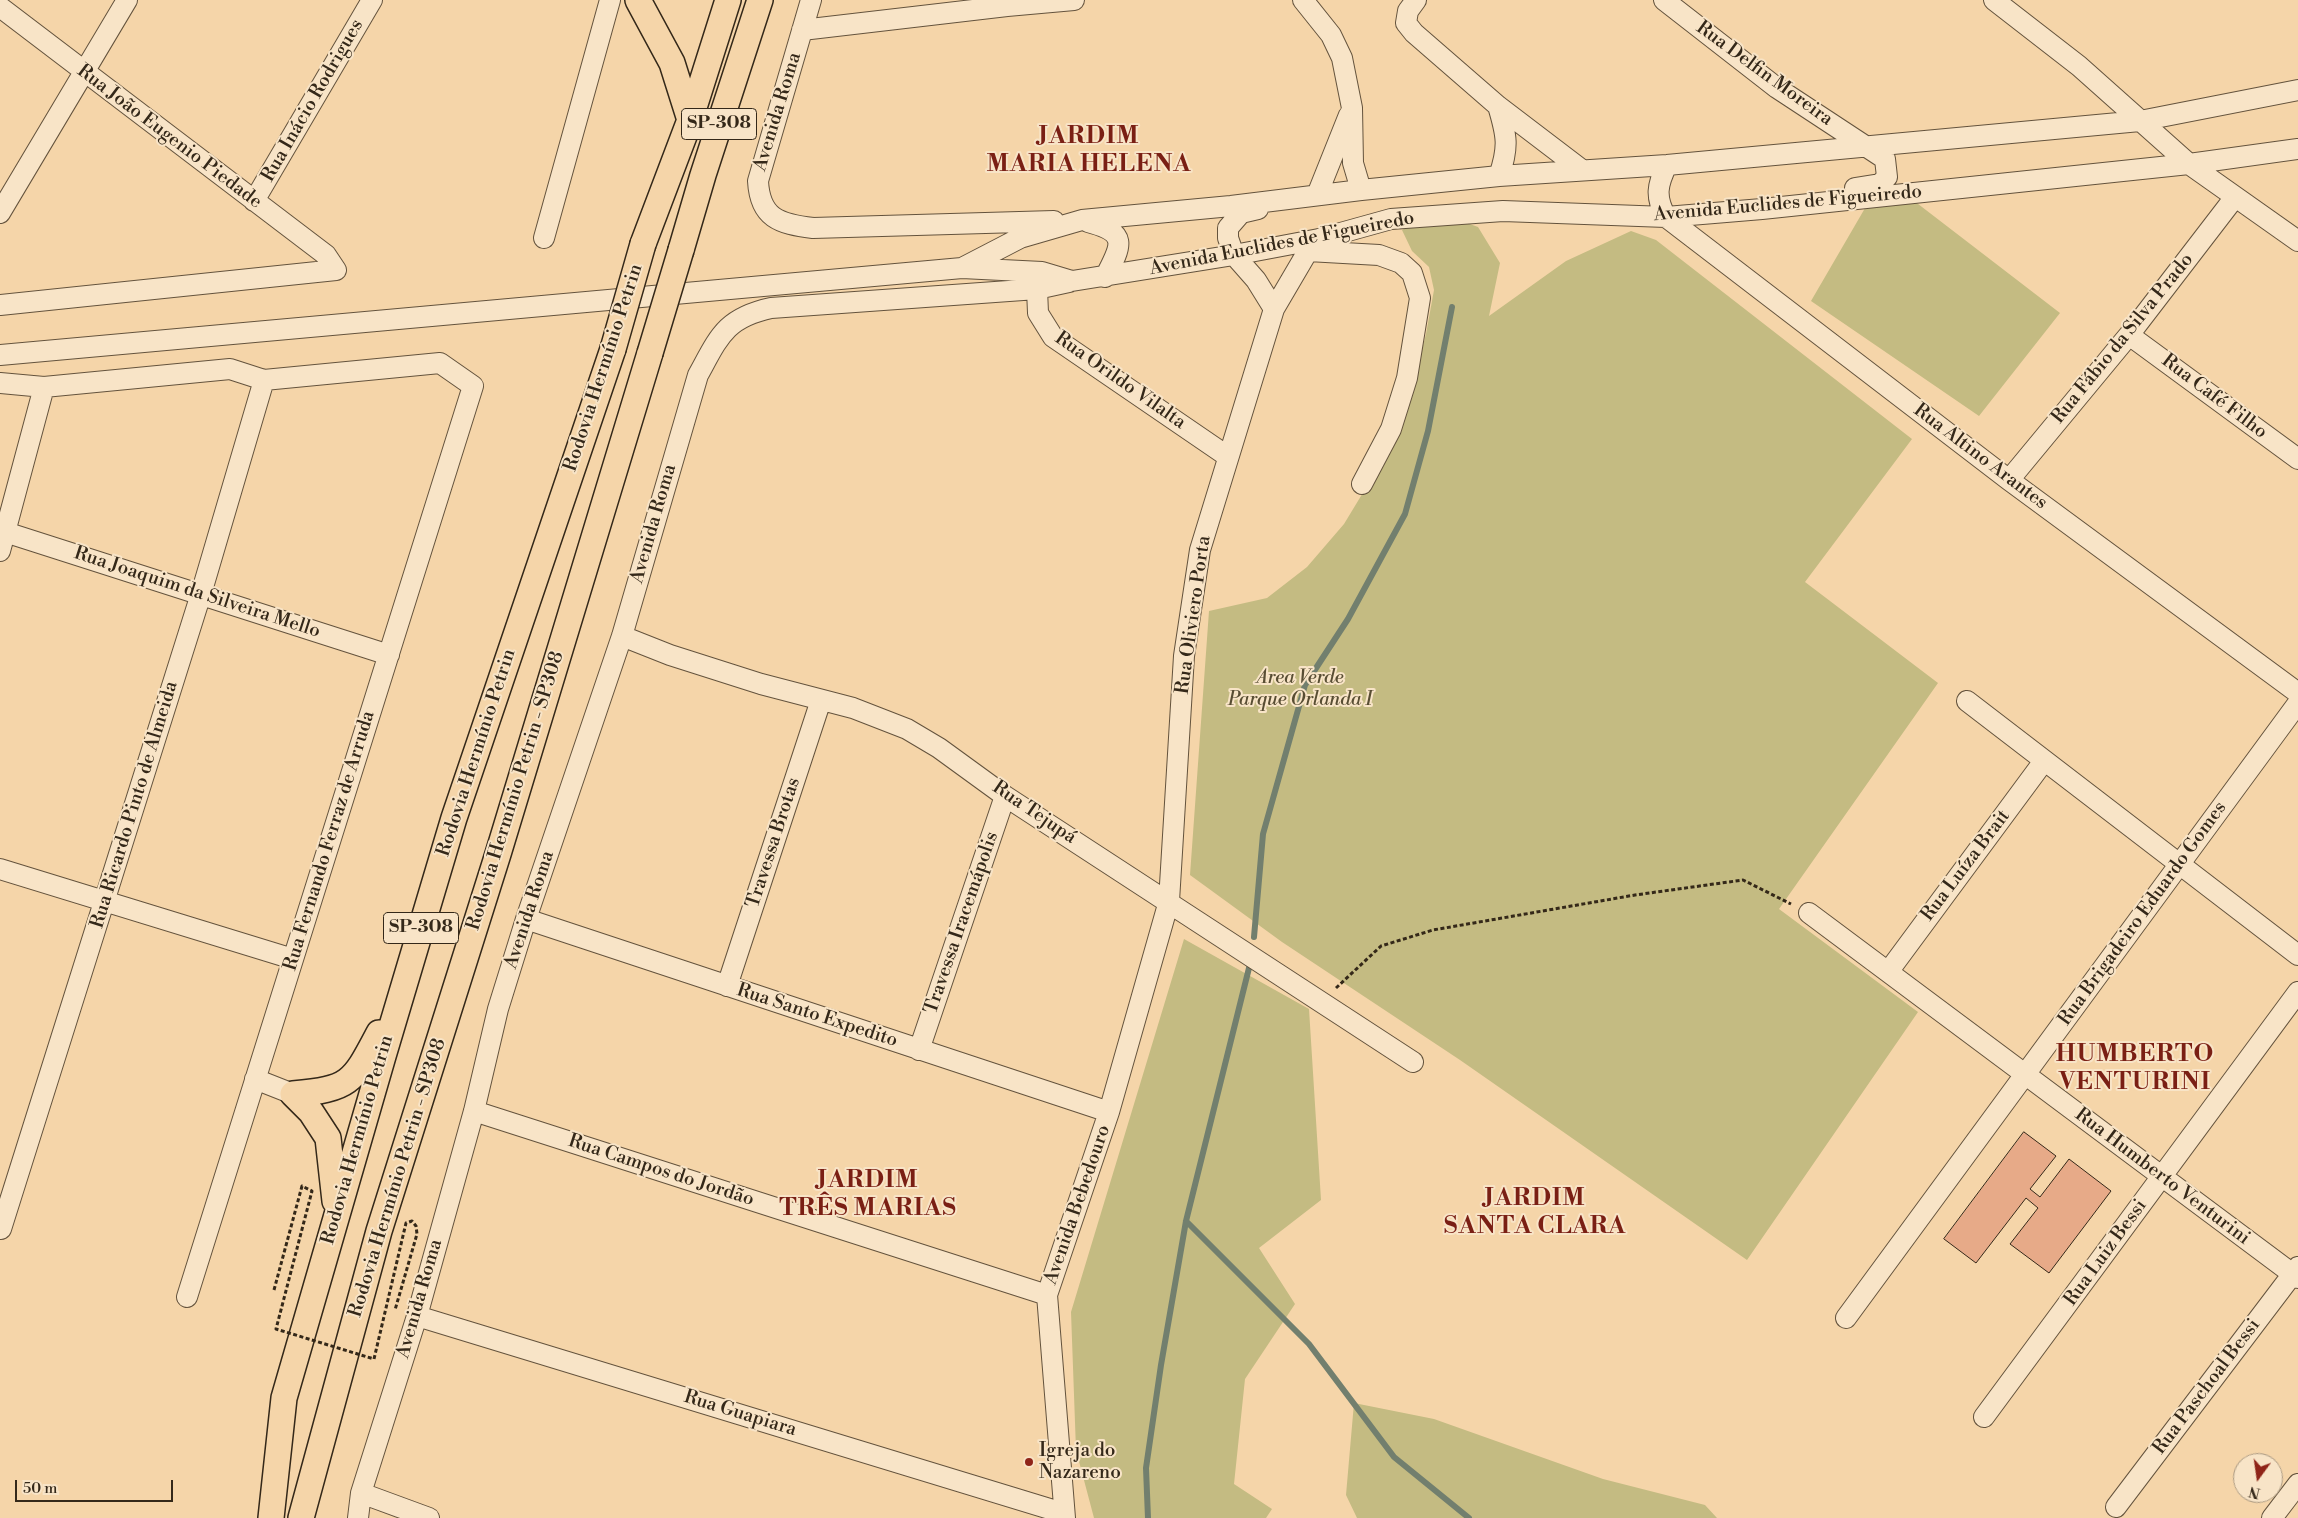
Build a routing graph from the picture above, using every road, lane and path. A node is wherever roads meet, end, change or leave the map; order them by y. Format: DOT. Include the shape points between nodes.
graph roads {
  1 [pos="127,0"];
  2 [pos="372,0"];
  3 [pos="610,0"];
  4 [pos="638,0"];
  5 [pos="728,0"];
  6 [pos="760,0"];
  7 [pos="811,0"];
  8 [pos="1074,0"];
  9 [pos="1303,0"];
  10 [pos="1416,0"];
  11 [pos="1664,0"];
  12 [pos="1994,0"];
  13 [pos="1008,3"];
  14 [pos="0,7"];
  15 [pos="802,30"];
  16 [pos="84,73"];
  17 [pos="2298,90"];
  18 [pos="1498,106"];
  19 [pos="1352,108"];
  20 [pos="690,120"];
  21 [pos="2140,120"];
  22 [pos="1866,146"];
  23 [pos="2298,148"];
  24 [pos="2189,164"];
  25 [pos="1667,165"];
  26 [pos="1582,170"];
  27 [pos="1499,176"];
  28 [pos="1360,190"];
  29 [pos="1318,195"];
  30 [pos="2235,197"];
  31 [pos="1284,200"];
  32 [pos="254,201"];
  33 [pos="1762,209"];
  34 [pos="0,213"];
  35 [pos="1666,217"];
  36 [pos="775,218"];
  37 [pos="1082,220"];
  38 [pos="544,238"];
  39 [pos="2298,241"];
  40 [pos="1314,245"];
  41 [pos="1234,255"];
  42 [pos="962,268"];
  43 [pos="1106,277"];
  44 [pos="1072,281"];
  45 [pos="1037,289"];
  46 [pos="0,305"];
  47 [pos="1274,308"];
  48 [pos="740,319"];
  49 [pos="2129,335"];
  50 [pos="650,353"];
  51 [pos="0,356"];
  52 [pos="264,380"];
  53 [pos="0,384"];
  54 [pos="44,387"];
  55 [pos="1227,456"];
  56 [pos="2298,460"];
  57 [pos="2009,480"];
  58 [pos="1362,484"];
  59 [pos="3,542"];
  60 [pos="201,594"];
  61 [pos="622,636"];
  62 [pos="389,655"];
  63 [pos="2298,693"];
  64 [pos="821,700"];
  65 [pos="1967,701"];
  66 [pos="2298,703"];
  67 [pos="2044,761"];
  68 [pos="1005,796"];
  69 [pos="2179,865"];
  70 [pos="0,869"];
  71 [pos="105,900"];
  72 [pos="1169,901"];
  73 [pos="1809,913"];
  74 [pos="526,919"];
  75 [pos="2298,955"];
  76 [pos="293,959"];
  77 [pos="409,969"];
  78 [pos="1888,972"];
  79 [pos="727,986"];
  80 [pos="2298,992"];
  81 [pos="1323,1001"];
  82 [pos="919,1050"];
  83 [pos="1413,1062"];
  84 [pos="2025,1074"];
  85 [pos="256,1079"];
  86 [pos="293,1094"];
  87 [pos="474,1111"];
  88 [pos="1109,1112"];
  89 [pos="2161,1177"];
  90 [pos="336,1216"];
  91 [pos="1,1230"];
  92 [pos="2296,1273"];
  93 [pos="274,1290"];
  94 [pos="1048,1295"];
  95 [pos="187,1297"];
  96 [pos="395,1310"];
  97 [pos="417,1316"];
  98 [pos="1846,1318"];
  99 [pos="1984,1417"];
  100 [pos="2298,1484"];
  101 [pos="361,1493"];
  102 [pos="2116,1507"];
  103 [pos="1064,1516"];
  104 [pos="271,1518"];
  105 [pos="301,1518"];
  106 [pos="358,1518"];
  107 [pos="429,1518"];
  108 [pos="2272,1518"];
  1 -- 16 [label="street"];
  2 -- 32 [label="street, Rua Inácio Rodrigues"];
  3 -- 38 [label="street"];
  4 -- 20 [label="main road" via="672,63"];
  5 -- 20 [label="main road, Rodovia Hermínio Petrin / SP-308"];
  6 -- 50 [label="main road, Rodovia Hermínio Petrin / SP-308, bridge"];
  7 -- 15 [label="street, Avenida Roma"];
  8 -- 13 [label="street"];
  9 -- 19 [label="street" via="1331,35 1342,58"];
  10 -- 18 [label="street" via="1408,11 1406,24"];
  11 -- 22 [label="street, Rua Delfin Moreira" via="1777,88"];
  12 -- 21 [label="street"];
  13 -- 15 [label="street"];
  14 -- 16 [label="street, Rua João Eugenio Piedade"];
  15 -- 36 [label="street, Avenida Roma" via="758,181 764,210"];
  16 -- 32 [label="street, Rua João Eugenio Piedade"];
  16 -- 34 [label="street"];
  17 -- 21 [label="street, Avenida Euclides de Figueiredo"];
  18 -- 26 [label="street"];
  18 -- 27 [label="street" via="1506,131 1506,154"];
  19 -- 28 [label="street" via="1353,163"];
  19 -- 29 [label="street"];
  20 -- 77 [label="main road, Rodovia Hermínio Petrin / SP-308, bridge" via="643,244 613,349 454,818"];
  21 -- 22 [label="street, Avenida Euclides de Figueiredo"];
  21 -- 24 [label="street"];
  22 -- 25 [label="street, Avenida Euclides de Figueiredo"];
  22 -- 33 [label="street, Rua Delfin Moreira" via="1885,159 1887,177 1880,184 1797,197"];
  23 -- 24 [label="street, Avenida Euclides de Figueiredo"];
  24 -- 30 [label="street"];
  24 -- 33 [label="street, Avenida Euclides de Figueiredo"];
  25 -- 26 [label="street, Avenida Euclides de Figueiredo"];
  25 -- 35 [label="street" via="1657,194"];
  26 -- 27 [label="street, Avenida Euclides de Figueiredo"];
  27 -- 28 [label="street, Avenida Euclides de Figueiredo"];
  28 -- 29 [label="street, Avenida Euclides de Figueiredo"];
  29 -- 31 [label="street, Avenida Euclides de Figueiredo"];
  30 -- 39 [label="street"];
  30 -- 49 [label="street, Rua Fábio da Silva Prado"];
  31 -- 37 [label="street, Avenida Euclides de Figueiredo"];
  31 -- 41 [label="street" via="1240,213 1228,228"];
  32 -- 46 [label="street, Rua João Eugenio Piedade" via="326,255 336,270"];
  33 -- 35 [label="street, Avenida Euclides de Figueiredo"];
  35 -- 40 [label="street, Avenida Euclides de Figueiredo" via="1503,211 1391,219"];
  35 -- 57 [label="street, Rua Altino Arantes"];
  36 -- 37 [label="street, Avenida Euclides de Figueiredo" via="789,225 813,228"];
  37 -- 42 [label="street, Avenida Euclides de Figueiredo" via="1020,238"];
  37 -- 43 [label="street" via="1114,232 1118,240 1117,254"];
  40 -- 41 [label="street, Avenida Euclides de Figueiredo"];
  40 -- 47 [label="street, Rua Oliviero Porta"];
  40 -- 58 [label="street" via="1379,255 1401,263 1412,273 1420,298 1407,378 1391,429"];
  41 -- 43 [label="street, Avenida Euclides de Figueiredo"];
  41 -- 47 [label="street"];
  42 -- 44 [label="street, Avenida Euclides de Figueiredo" via="1042,272"];
  42 -- 51 [label="street"];
  43 -- 44 [label="street, Avenida Euclides de Figueiredo"];
  44 -- 45 [label="street, Avenida Euclides de Figueiredo"];
  45 -- 48 [label="street, Avenida Euclides de Figueiredo" via="771,308"];
  45 -- 55 [label="street, Rua Orildo Vilalta" via="1038,313 1053,337"];
  47 -- 55 [label="street, Rua Oliviero Porta"];
  48 -- 61 [label="street, Avenida Roma" via="730,324 718,338 698,375"];
  49 -- 56 [label="street, Rua Café Filho"];
  49 -- 57 [label="street, Rua Fábio da Silva Prado"];
  50 -- 105 [label="main road, Rodovia Hermínio Petrin - SP308 / SP-308" via="498,854 379,1231"];
  52 -- 54 [label="street" via="230,369"];
  52 -- 60 [label="street, Rua Ricardo Pinto de Almeida"];
  52 -- 62 [label="street, Rua Fernando Ferraz de Arruda" via="440,363 473,386"];
  53 -- 54 [label="street"];
  54 -- 59 [label="street"];
  55 -- 72 [label="street, Rua Oliviero Porta" via="1200,550 1184,656"];
  57 -- 63 [label="street, Rua Altino Arantes"];
  59 -- 60 [label="street, Rua Joaquim da Silveira Mello"];
  60 -- 62 [label="street, Rua Joaquim da Silveira Mello"];
  60 -- 71 [label="street, Rua Ricardo Pinto de Almeida"];
  61 -- 64 [label="street, Rua Tejupá" via="670,655"];
  61 -- 74 [label="street, Avenida Roma"];
  62 -- 76 [label="street, Rua Fernando Ferraz de Arruda"];
  64 -- 68 [label="street, Rua Tejupá" via="853,708 907,729 952,756"];
  64 -- 79 [label="street, Travessa Brotas"];
  65 -- 67 [label="street"];
  66 -- 69 [label="street, Rua Brigadeiro Eduardo Gomes"];
  67 -- 69 [label="street"];
  67 -- 78 [label="street, Rua Luíza Brait"];
  68 -- 72 [label="street, Rua Tejupá"];
  68 -- 82 [label="street, Travessa Iracemápolis"];
  69 -- 75 [label="street"];
  69 -- 84 [label="street, Rua Brigadeiro Eduardo Gomes"];
  70 -- 71 [label="street"];
  71 -- 76 [label="street"];
  71 -- 91 [label="street, Rua Ricardo Pinto de Almeida"];
  72 -- 81 [label="street, Rua Tejupá"];
  72 -- 88 [label="street, Avenida Bebedouro"];
  73 -- 78 [label="street, Rua Humberto Venturini"];
  73 -- 81 [label="path" via="1742,880 1442,928 1381,946"];
  74 -- 79 [label="street, Rua Santo Expedito"];
  74 -- 87 [label="street, Avenida Roma" via="498,1009"];
  76 -- 85 [label="street, Rua Fernando Ferraz de Arruda"];
  77 -- 86 [label="main road" via="356,1074 342,1085 324,1092"];
  77 -- 90 [label="main road, Rodovia Hermínio Petrin / SP-308"];
  78 -- 84 [label="street, Rua Humberto Venturini"];
  79 -- 82 [label="street, Rua Santo Expedito"];
  80 -- 89 [label="street, Rua Luiz Bessi"];
  81 -- 83 [label="street, Rua Tejupá"];
  82 -- 88 [label="street, Rua Santo Expedito"];
  84 -- 89 [label="street, Rua Humberto Venturini"];
  84 -- 98 [label="street, Rua Brigadeiro Eduardo Gomes"];
  85 -- 86 [label="street"];
  85 -- 95 [label="street, Rua Fernando Ferraz de Arruda"];
  86 -- 90 [label="main road" via="328,1138"];
  87 -- 94 [label="street, Rua Campos do Jordão"];
  87 -- 97 [label="street, Avenida Roma"];
  88 -- 94 [label="street, Avenida Bebedouro"];
  89 -- 92 [label="street, Rua Humberto Venturini"];
  89 -- 99 [label="street, Rua Luiz Bessi"];
  90 -- 104 [label="main road, Rodovia Hermínio Petrin / SP-308" via="284,1398"];
  92 -- 102 [label="street, Rua Paschoal Bessi"];
  93 -- 96 [label="path, bridge" via="302,1186 312,1191 276,1329 374,1359 406,1223 412,1221 417,1234"];
  94 -- 103 [label="street, Avenida Bebedouro"];
  97 -- 101 [label="street, Avenida Roma"];
  97 -- 103 [label="street, Rua Guapiara"];
  100 -- 108 [label="street"];
  101 -- 106 [label="street, Avenida Roma"];
  101 -- 107 [label="street"];
}
